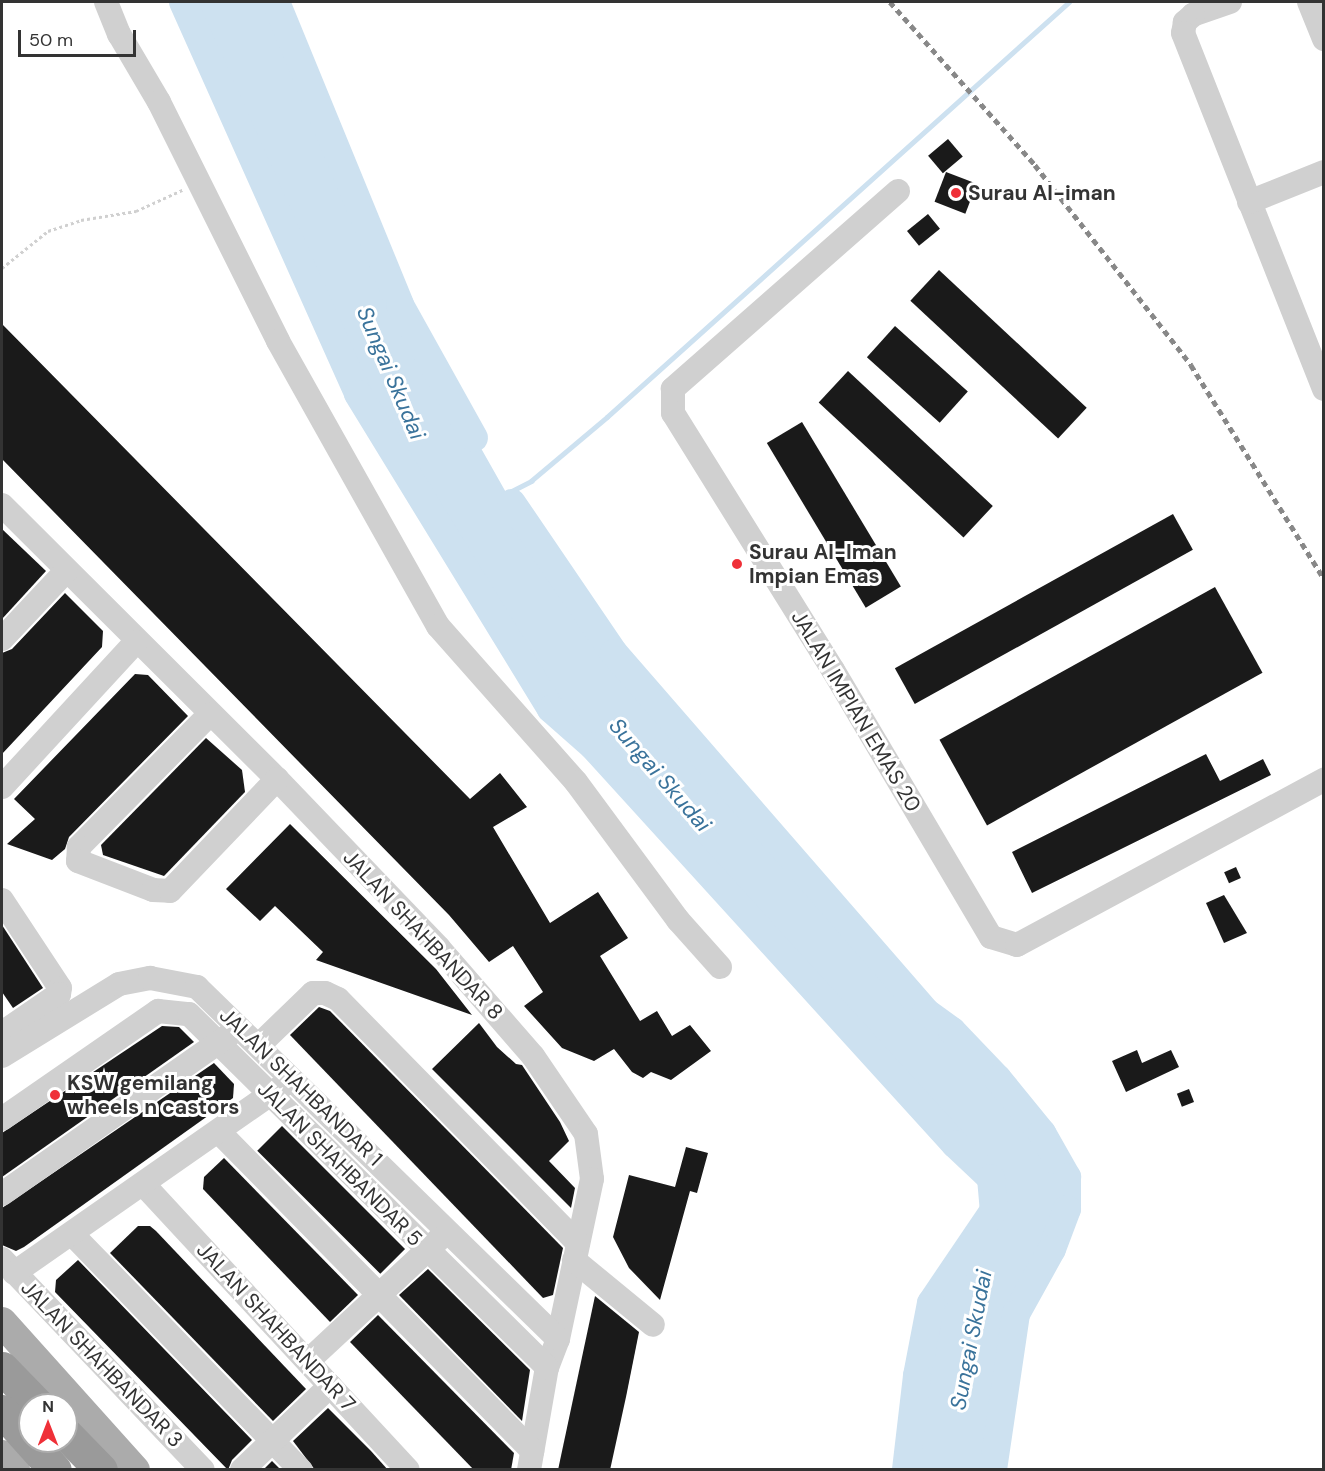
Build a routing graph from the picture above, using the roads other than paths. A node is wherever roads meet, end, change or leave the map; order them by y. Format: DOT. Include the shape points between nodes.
graph roads {
  1 [pos="106,2"];
  2 [pos="1230,2"];
  3 [pos="1309,2"];
  4 [pos="1323,39"];
  5 [pos="1323,172"];
  6 [pos="898,191"];
  7 [pos="1248,202"];
  8 [pos="1323,388"];
  9 [pos="2,506"];
  10 [pos="66,571"];
  11 [pos="2,639"];
  12 [pos="136,642"];
  13 [pos="210,714"];
  14 [pos="277,779"];
  15 [pos="1323,780"];
  16 [pos="2,787"];
  17 [pos="2,900"];
  18 [pos="720,967"];
  19 [pos="241,1027"];
  20 [pos="218,1044"];
  21 [pos="260,1045"];
  22 [pos="2,1051"];
  23 [pos="292,1078"];
  24 [pos="271,1095"];
  25 [pos="2,1119"];
  26 [pos="219,1132"];
  27 [pos="144,1185"];
  28 [pos="2,1194"];
  29 [pos="446,1233"];
  30 [pos="72,1234"];
  31 [pos="427,1250"];
  32 [pos="576,1252"];
  33 [pos="8,1266"];
  34 [pos="379,1294"];
  35 [pos="2,1322"];
  36 [pos="653,1325"];
  37 [pos="558,1339"];
  38 [pos="308,1361"];
  39 [pos="547,1367"];
  40 [pos="2,1368"];
  41 [pos="330,1386"];
  42 [pos="26,1393"];
  43 [pos="2,1411"];
  44 [pos="272,1440"];
  45 [pos="78,1446"];
  46 [pos="2,1455"];
  47 [pos="530,1460"];
  48 [pos="15,1470"];
  49 [pos="55,1470"];
  50 [pos="101,1470"];
  51 [pos="135,1470"];
  52 [pos="203,1470"];
  53 [pos="242,1470"];
  54 [pos="301,1470"];
  55 [pos="408,1470"];
  1 -- 18 [label="street" via="278,340 438,626 576,782 678,920"];
  2 -- 7 [label="street" via="1193,15 1185,22 1183,33"];
  3 -- 4 [label="street"];
  5 -- 7 [label="street"];
  6 -- 15 [label="street, JALAN IMPIAN EMAS 20" via="673,389 673,413 833,670 991,937 1017,945"];
  7 -- 8 [label="street"];
  9 -- 10 [label="street, JALAN SHAHBANDAR 8"];
  10 -- 11 [label="street"];
  10 -- 12 [label="street, JALAN SHAHBANDAR 8"];
  12 -- 13 [label="street, JALAN SHAHBANDAR 8"];
  12 -- 16 [label="street"];
  13 -- 14 [label="street, JALAN SHAHBANDAR 8"];
  13 -- 14 [label="street" via="79,847 78,861 153,890 170,891"];
  14 -- 32 [label="street, JALAN SHAHBANDAR 8" via="488,1001 575,1114 586,1134 592,1179"];
  17 -- 22 [label="street" via="60,988 59,994"];
  19 -- 20 [label="street"];
  19 -- 21 [label="street, JALAN SHAHBANDAR 1"];
  19 -- 22 [label="street, JALAN SHAHBANDAR 1" via="197,987 172,980 135,979 93,996"];
  20 -- 24 [label="street, JALAN SHAHBANDAR 5"];
  20 -- 25 [label="street, JALAN SHAHBANDAR 5" via="189,1014 158,1011"];
  20 -- 28 [label="street"];
  21 -- 23 [label="street, JALAN SHAHBANDAR 1"];
  21 -- 32 [label="street" via="313,993 338,999"];
  23 -- 24 [label="street"];
  23 -- 29 [label="street, JALAN SHAHBANDAR 1"];
  24 -- 26 [label="street"];
  24 -- 31 [label="street, JALAN SHAHBANDAR 5"];
  26 -- 27 [label="street"];
  26 -- 34 [label="street"];
  27 -- 30 [label="street"];
  27 -- 38 [label="street, JALAN SHAHBANDAR 7"];
  29 -- 31 [label="street"];
  29 -- 37 [label="street, JALAN SHAHBANDAR 1"];
  30 -- 33 [label="street"];
  30 -- 44 [label="street"];
  31 -- 34 [label="street"];
  31 -- 39 [label="street, JALAN SHAHBANDAR 5"];
  32 -- 36 [label="street"];
  32 -- 37 [label="street, JALAN SHAHBANDAR 8"];
  33 -- 52 [label="street, JALAN SHAHBANDAR 3"];
  34 -- 38 [label="street"];
  34 -- 47 [label="street"];
  35 -- 51 [label="main road"];
  37 -- 39 [label="street, JALAN SHAHBANDAR 8"];
  38 -- 41 [label="street, JALAN SHAHBANDAR 7"];
  39 -- 47 [label="street, JALAN SHAHBANDAR 8"];
  40 -- 42 [label="highway"];
  41 -- 44 [label="street"];
  41 -- 55 [label="street, JALAN SHAHBANDAR 7"];
  43 -- 49 [label="highway"];
  44 -- 53 [label="street"];
  44 -- 54 [label="street"];
  45 -- 50 [label="highway"];
  46 -- 48 [label="main road"];
}
